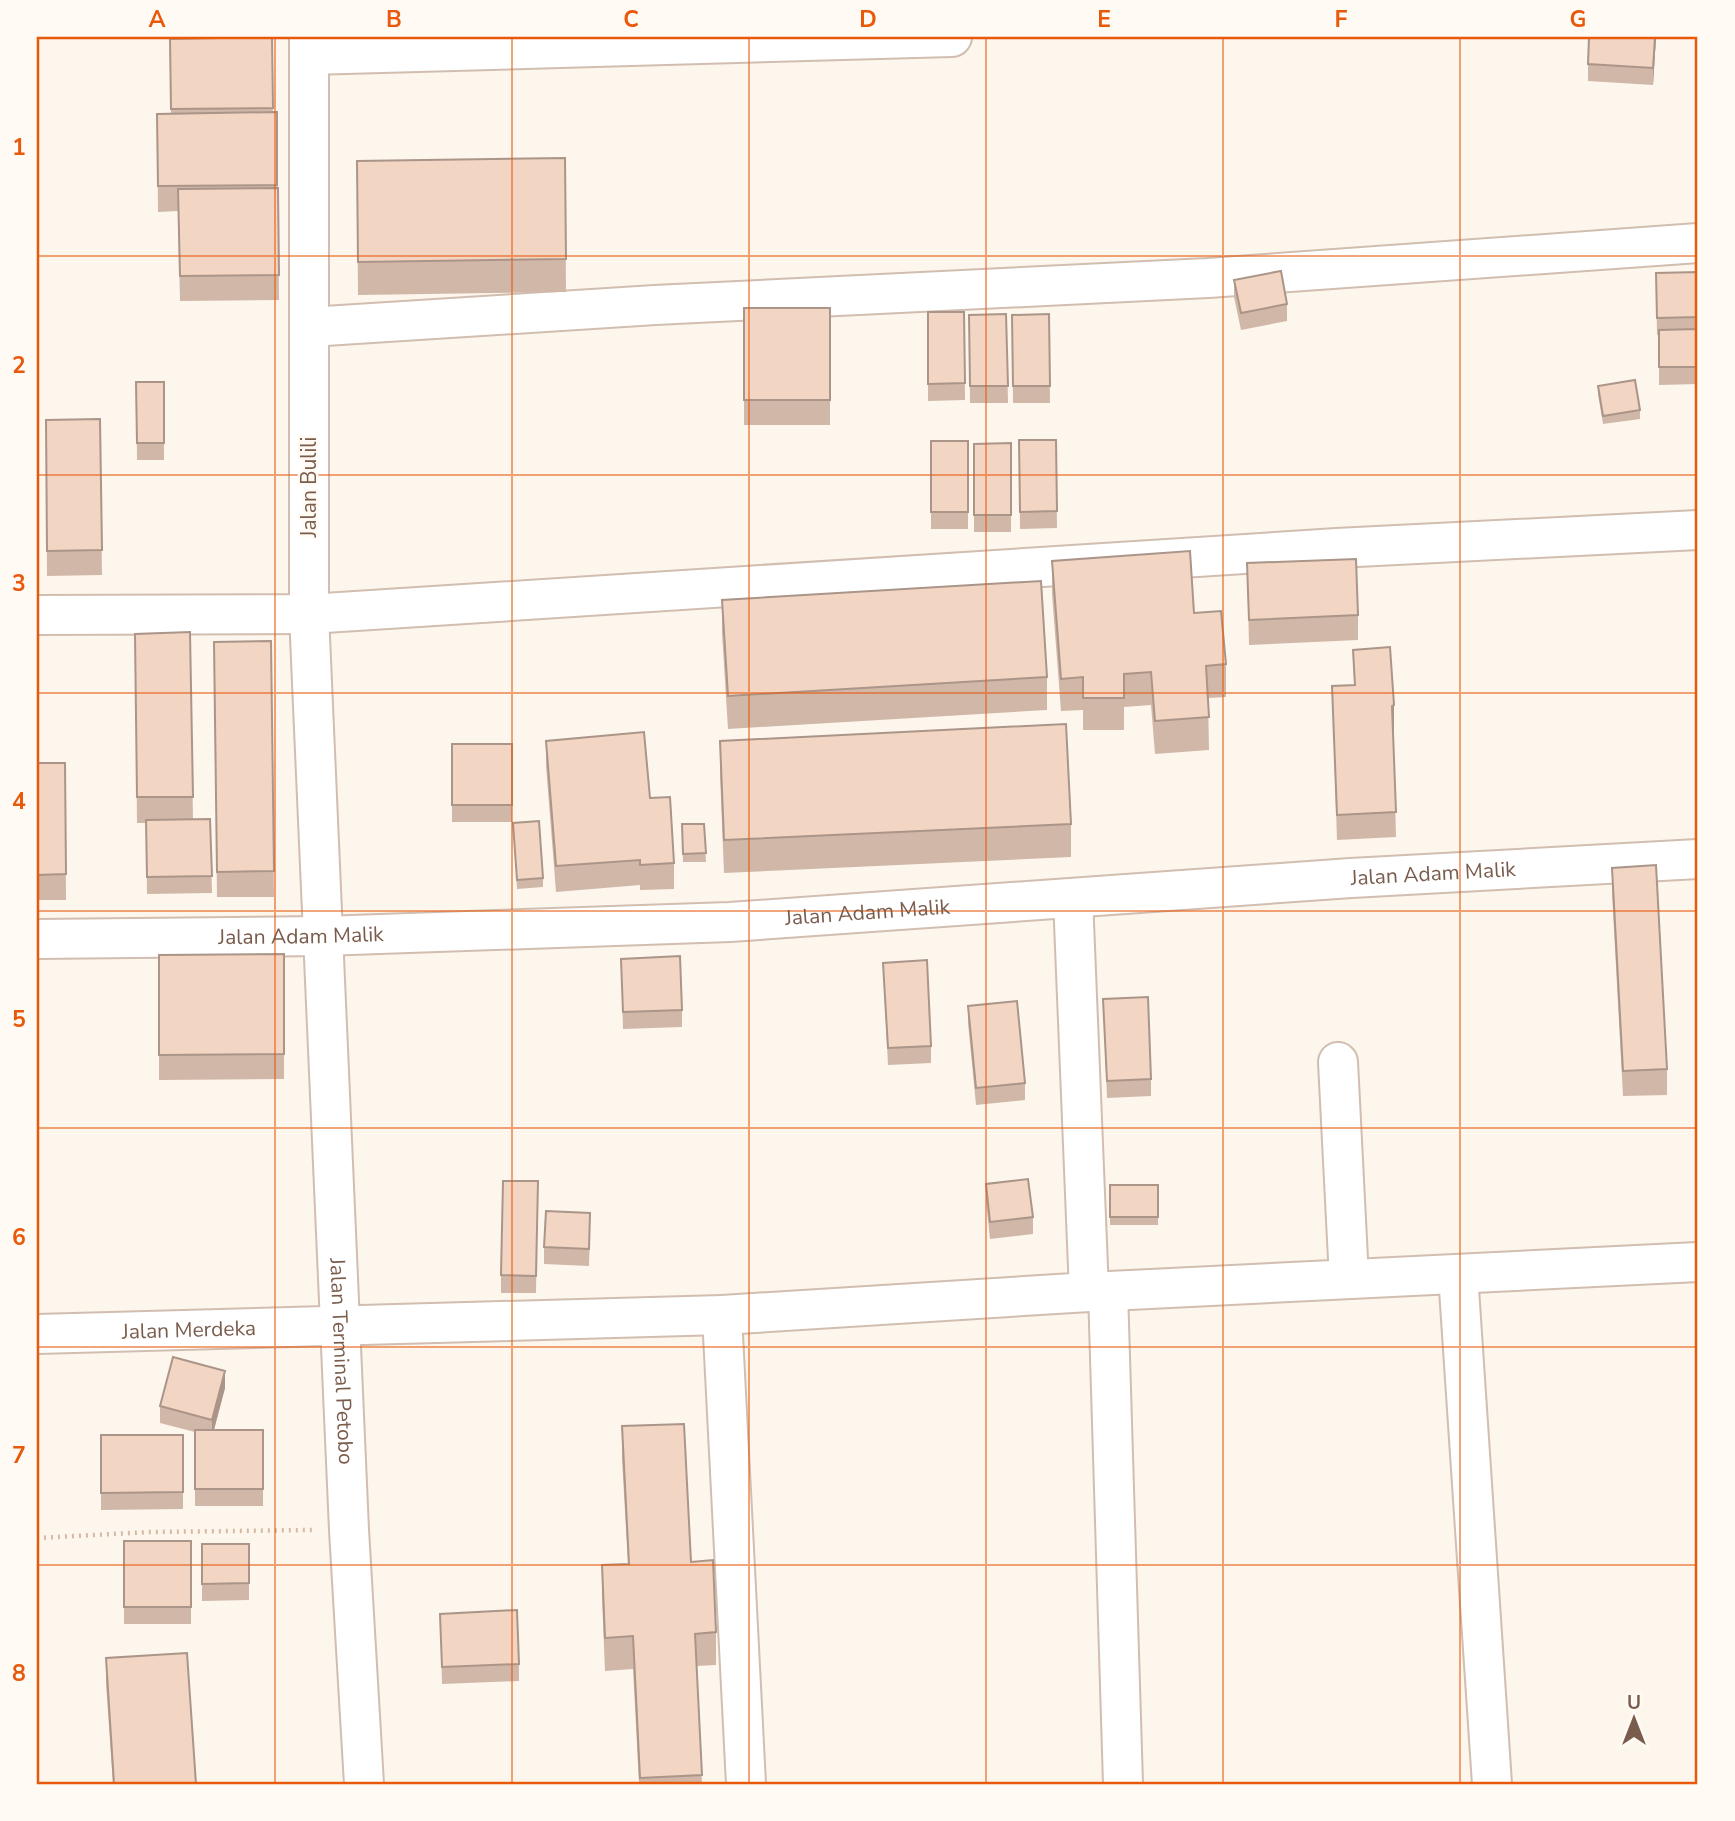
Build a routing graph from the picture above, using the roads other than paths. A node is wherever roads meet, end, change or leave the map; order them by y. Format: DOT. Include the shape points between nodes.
graph roads {
  1 [pos="952,37"];
  2 [pos="309,46"];
  3 [pos="1698,243"];
  4 [pos="309,327"];
  5 [pos="1698,530"];
  6 [pos="309,614"];
  7 [pos="37,615"];
  8 [pos="1698,859"];
  9 [pos="1073,898"];
  10 [pos="322,936"];
  11 [pos="37,939"];
  12 [pos="1338,1062"];
  13 [pos="1698,1262"];
  14 [pos="1458,1274"];
  15 [pos="1349,1279"];
  16 [pos="1099,1291"];
  17 [pos="722,1315"];
  18 [pos="341,1326"];
  19 [pos="37,1334"];
  20 [pos="364,1784"];
  21 [pos="746,1784"];
  22 [pos="1123,1784"];
  23 [pos="1492,1784"];
  1 -- 2 [label="street"];
  2 -- 4 [label="street, Jalan Bulili"];
  3 -- 4 [label="street" via="1208,278"];
  4 -- 6 [label="street, Jalan Bulili"];
  5 -- 6 [label="street" via="1337,548"];
  6 -- 7 [label="street"];
  6 -- 10 [label="street, Jalan Bulili"];
  8 -- 9 [label="street, Jalan Adam Malik"];
  9 -- 10 [label="street, Jalan Adam Malik" via="730,922"];
  9 -- 16 [label="street"];
  10 -- 11 [label="street, Jalan Adam Malik"];
  10 -- 18 [label="street, Jalan Terminal Petobo"];
  12 -- 15 [label="street"];
  13 -- 14 [label="street, Jalan Merdeka"];
  14 -- 15 [label="street, Jalan Merdeka"];
  14 -- 23 [label="street"];
  15 -- 16 [label="street, Jalan Merdeka"];
  16 -- 17 [label="street, Jalan Merdeka"];
  16 -- 22 [label="street"];
  17 -- 18 [label="street, Jalan Merdeka"];
  17 -- 21 [label="street"];
  18 -- 19 [label="street, Jalan Merdeka"];
  18 -- 20 [label="street, Jalan Terminal Petobo"];
}
